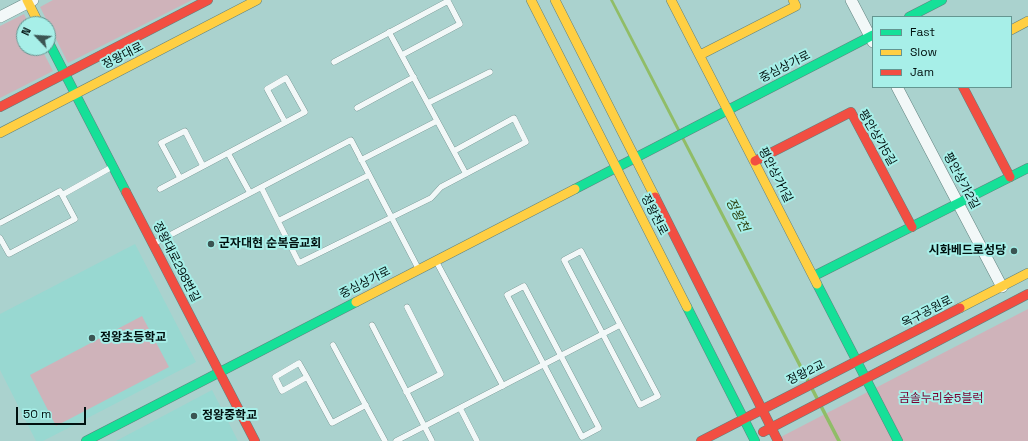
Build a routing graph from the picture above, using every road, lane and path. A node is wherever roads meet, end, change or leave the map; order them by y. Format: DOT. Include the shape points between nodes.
graph roads {
  1 [pos="208,0"];
  2 [pos="257,0"];
  3 [pos="531,0"];
  4 [pos="555,0"];
  5 [pos="671,0"];
  6 [pos="793,0"];
  7 [pos="851,0"];
  8 [pos="942,0"];
  9 [pos="29,1"];
  10 [pos="36,16"];
  11 [pos="911,16"];
  12 [pos="0,17"];
  13 [pos="1028,21"];
  14 [pos="1012,29"];
  15 [pos="389,32"];
  16 [pos="872,38"];
  17 [pos="402,55"];
  18 [pos="700,55"];
  19 [pos="56,56"];
  20 [pos="334,62"];
  21 [pos="490,72"];
  22 [pos="65,74"];
  23 [pos="414,77"];
  24 [pos="898,88"];
  25 [pos="964,88"];
  26 [pos="75,94"];
  27 [pos="428,103"];
  28 [pos="0,107"];
  29 [pos="357,108"];
  30 [pos="728,110"];
  31 [pos="437,121"];
  32 [pos="285,122"];
  33 [pos="0,133"];
  34 [pos="454,151"];
  35 [pos="228,153"];
  36 [pos="635,158"];
  37 [pos="361,160"];
  38 [pos="755,161"];
  39 [pos="203,166"];
  40 [pos="113,167"];
  41 [pos="616,168"];
  42 [pos="1028,168"];
  43 [pos="466,174"];
  44 [pos="369,175"];
  45 [pos="1010,177"];
  46 [pos="180,178"];
  47 [pos="261,187"];
  48 [pos="160,189"];
  49 [pos="250,193"];
  50 [pos="62,195"];
  51 [pos="958,204"];
  52 [pos="391,217"];
  53 [pos="278,221"];
  54 [pos="0,223"];
  55 [pos="912,227"];
  56 [pos="0,238"];
  57 [pos="153,244"];
  58 [pos="436,261"];
  59 [pos="418,270"];
  60 [pos="1028,274"];
  61 [pos="814,276"];
  62 [pos="1002,287"];
  63 [pos="1028,294"];
  64 [pos="407,307"];
  65 [pos="372,325"];
  66 [pos="620,325"];
  67 [pos="603,334"];
  68 [pos="333,345"];
  69 [pos="561,356"];
  70 [pos="858,361"];
  71 [pos="544,365"];
  72 [pos="220,372"];
  73 [pos="837,372"];
  74 [pos="307,377"];
  75 [pos="866,378"];
  76 [pos="503,386"];
  77 [pos="406,392"];
  78 [pos="366,405"];
  79 [pos="460,408"];
  80 [pos="762,409"];
  81 [pos="744,419"];
  82 [pos="424,426"];
  83 [pos="771,427"];
  84 [pos="751,440"];
  85 [pos="86,441"];
  86 [pos="255,441"];
  87 [pos="385,441"];
  88 [pos="396,441"];
  89 [pos="432,441"];
  90 [pos="477,441"];
  91 [pos="701,441"];
  92 [pos="778,441"];
  93 [pos="898,441"];
  1 -- 22 [label="street, 정왕대로"];
  2 -- 26 [label="street, 정왕대로"];
  3 -- 41 [label="street, 정왕천로"];
  4 -- 36 [label="street, 정왕천로"];
  5 -- 18 [label="street, 평안상가1길"];
  6 -- 18 [label="street" via="796,6"];
  7 -- 16 [label="street"];
  8 -- 11 [label="street"];
  9 -- 10 [label="street"];
  9 -- 12 [label="street"];
  13 -- 14 [label="street"];
  15 -- 17 [label="lane"];
  15 -- 17 [label="lane" via="448,1 460,24"];
  15 -- 20 [label="lane"];
  16 -- 30 [label="street, 중심상가로"];
  17 -- 23 [label="lane"];
  18 -- 30 [label="street, 평안상가1길"];
  19 -- 22 [label="street, 정왕대로298번길"];
  21 -- 27 [label="lane"];
  22 -- 26 [label="street, 정왕대로298번길"];
  22 -- 28 [label="street, 정왕대로"];
  23 -- 27 [label="lane"];
  23 -- 29 [label="lane"];
  24 -- 51 [label="street, 평안상가2길"];
  25 -- 45 [label="street"];
  26 -- 33 [label="street, 정왕대로"];
  26 -- 40 [label="street, 정왕대로298번길"];
  27 -- 31 [label="lane"];
  30 -- 36 [label="street, 중심상가로"];
  30 -- 38 [label="street, 평안상가1길"];
  31 -- 34 [label="lane"];
  31 -- 37 [label="lane"];
  32 -- 32 [label="lane" via="305,112 286,78 267,89"];
  32 -- 35 [label="lane"];
  34 -- 43 [label="lane"];
  34 -- 43 [label="lane" via="514,118 526,142"];
  35 -- 39 [label="lane"];
  35 -- 49 [label="lane"];
  36 -- 41 [label="street, 중심상가로"];
  36 -- 80 [label="street, 정왕천로"];
  37 -- 44 [label="lane"];
  37 -- 47 [label="lane" via="351,140"];
  38 -- 55 [label="street, 평안상가5길" via="851,112"];
  38 -- 61 [label="street, 평안상가1길"];
  39 -- 46 [label="lane"];
  39 -- 46 [label="lane" via="185,131 161,143"];
  40 -- 50 [label="lane"];
  40 -- 57 [label="street, 정왕대로298번길"];
  41 -- 58 [label="street, 중심상가로"];
  41 -- 81 [label="street, 정왕천로"];
  42 -- 45 [label="street"];
  43 -- 52 [label="lane" via="442,187 432,198"];
  44 -- 52 [label="lane"];
  44 -- 53 [label="lane"];
  45 -- 51 [label="street"];
  46 -- 48 [label="lane"];
  47 -- 49 [label="lane"];
  47 -- 53 [label="lane"];
  49 -- 57 [label="lane"];
  50 -- 54 [label="lane" via="60,191"];
  50 -- 56 [label="lane" via="75,219 9,254"];
  51 -- 55 [label="street"];
  51 -- 62 [label="street, 평안상가2길"];
  52 -- 53 [label="lane" via="299,263"];
  52 -- 59 [label="lane"];
  55 -- 61 [label="street"];
  57 -- 72 [label="street, 정왕대로298번길"];
  58 -- 59 [label="street, 중심상가로"];
  58 -- 76 [label="lane"];
  59 -- 72 [label="street, 중심상가로"];
  60 -- 62 [label="street, 옥구공원로"];
  61 -- 70 [label="street, 평안상가1길"];
  62 -- 70 [label="street, 옥구공원로"];
  63 -- 75 [label="street"];
  64 -- 77 [label="lane" via="441,374"];
  65 -- 77 [label="lane"];
  66 -- 67 [label="lane"];
  66 -- 67 [label="lane" via="658,396 640,405"];
  66 -- 67 [label="lane" via="581,251 564,260"];
  67 -- 69 [label="lane"];
  68 -- 78 [label="lane"];
  69 -- 71 [label="lane"];
  69 -- 71 [label="lane" via="524,286 507,295"];
  69 -- 71 [label="lane" via="599,428 582,437"];
  70 -- 73 [label="street, 옥구공원로"];
  70 -- 75 [label="street, 평안상가1길"];
  71 -- 76 [label="lane"];
  72 -- 85 [label="street, 중심상가로"];
  72 -- 86 [label="street, 정왕대로298번길"];
  73 -- 80 [label="street, 정왕2교"];
  74 -- 74 [label="lane" via="282,391 275,377 299,363"];
  74 -- 78 [label="lane" via="332,423"];
  75 -- 83 [label="street"];
  75 -- 93 [label="street, 평안상가1길"];
  76 -- 79 [label="lane"];
  77 -- 82 [label="lane"];
  78 -- 87 [label="lane"];
  79 -- 82 [label="lane"];
  79 -- 90 [label="lane"];
  80 -- 81 [label="street"];
  80 -- 83 [label="street, 정왕천로"];
  81 -- 84 [label="street, 정왕천로"];
  81 -- 91 [label="street"];
  82 -- 88 [label="lane"];
  82 -- 89 [label="lane"];
  83 -- 84 [label="street"];
  83 -- 92 [label="street, 정왕천로"];
}
